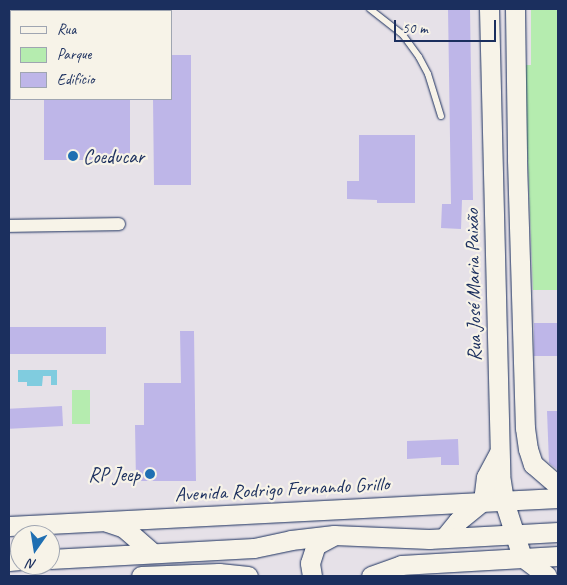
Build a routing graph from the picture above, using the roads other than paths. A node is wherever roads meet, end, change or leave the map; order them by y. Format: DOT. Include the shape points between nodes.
graph roads {
  1 [pos="370,9"];
  2 [pos="489,9"];
  3 [pos="515,9"];
  4 [pos="441,116"];
  5 [pos="119,224"];
  6 [pos="9,226"];
  7 [pos="499,453"];
  8 [pos="558,486"];
  9 [pos="558,498"];
  10 [pos="504,500"];
  11 [pos="483,501"];
  12 [pos="104,522"];
  13 [pos="9,526"];
  14 [pos="558,532"];
  15 [pos="334,535"];
  16 [pos="514,535"];
  17 [pos="444,538"];
  18 [pos="153,553"];
  19 [pos="558,556"];
  20 [pos="522,557"];
  21 [pos="60,558"];
  22 [pos="311,574"];
  23 [pos="141,576"];
  24 [pos="248,576"];
  25 [pos="372,576"];
  26 [pos="547,576"];
  1 -- 4 [label="lane" via="403,35 419,57"];
  2 -- 7 [label="street, Rua José Maria Paixão"];
  3 -- 8 [label="street" via="525,428 533,464"];
  5 -- 6 [label="street"];
  7 -- 10 [label="street, Rua José Maria Paixão"];
  7 -- 11 [label="street" via="486,477"];
  9 -- 10 [label="street, Avenida Rodrigo Fernando Grillo"];
  10 -- 11 [label="street, Avenida Rodrigo Fernando Grillo"];
  10 -- 16 [label="street, Rua José Maria Paixão"];
  11 -- 12 [label="street, Avenida Rodrigo Fernando Grillo"];
  11 -- 17 [label="street" via="458,521"];
  12 -- 13 [label="street, Avenida Rodrigo Fernando Grillo"];
  12 -- 18 [label="street" via="124,528"];
  14 -- 16 [label="street"];
  15 -- 17 [label="street" via="394,540"];
  15 -- 18 [label="street" via="254,548"];
  15 -- 22 [label="street" via="316,545"];
  16 -- 17 [label="street"];
  16 -- 20 [label="street, Rua José Maria Paixão"];
  18 -- 21 [label="street"];
  19 -- 20 [label="street"];
  20 -- 25 [label="street" via="401,565"];
  20 -- 26 [label="street"];
  23 -- 24 [label="street" via="212,573"];
}
